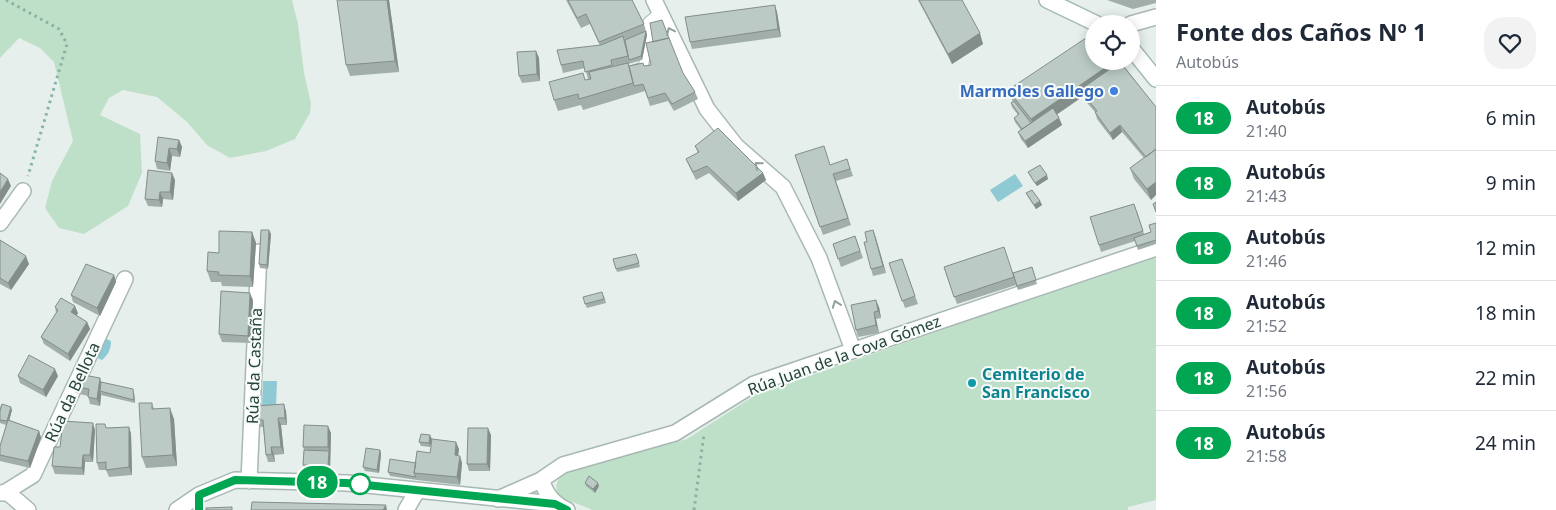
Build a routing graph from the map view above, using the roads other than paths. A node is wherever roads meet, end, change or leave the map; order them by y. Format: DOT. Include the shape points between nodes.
graph roads {
  1 [pos="1047,0"];
  2 [pos="658,5"];
  3 [pos="1156,17"];
  4 [pos="1085,18"];
  5 [pos="1140,21"];
  6 [pos="1140,57"];
  7 [pos="625,72"];
  8 [pos="1155,72"];
  9 [pos="23,191"];
  10 [pos="0,223"];
  11 [pos="1156,248"];
  12 [pos="259,252"];
  13 [pos="125,279"];
  14 [pos="853,350"];
  15 [pos="541,480"];
  16 [pos="249,481"];
  17 [pos="417,491"];
  18 [pos="2,493"];
  19 [pos="498,499"];
  20 [pos="199,503"];
  21 [pos="561,507"];
  22 [pos="28,510"];
  23 [pos="177,510"];
  24 [pos="406,510"];
  1 -- 4 [label="street"];
  2 -- 7 [label="lane" via="648,22 650,34 643,67"];
  14 -- 2 [label="street, one-way" via="819,258 783,187 736,146 707,109"];
  3 -- 5 [label="street"];
  6 -- 8 [label="street"];
  9 -- 10 [label="street"];
  11 -- 14 [label="street, Rúa Juan de la Cova Gómez"];
  12 -- 16 [label="street, Rúa da Castaña"];
  13 -- 18 [label="street, Rúa da Bellota" via="33,475"];
  14 -- 15 [label="street, Rúa Juan de la Cova Gómez" via="754,384 675,433 563,466"];
  15 -- 19 [label="street, Rúa Juan de la Cova Gómez"];
  15 -- 21 [label="street" via="546,494"];
  16 -- 17 [label="street" via="346,483"];
  16 -- 20 [label="street" via="235,480"];
  17 -- 19 [label="street"];
  17 -- 24 [label="street"];
  18 -- 22 [label="street" via="7,492"];
  19 -- 21 [label="street"];
  20 -- 23 [label="street"];
}
